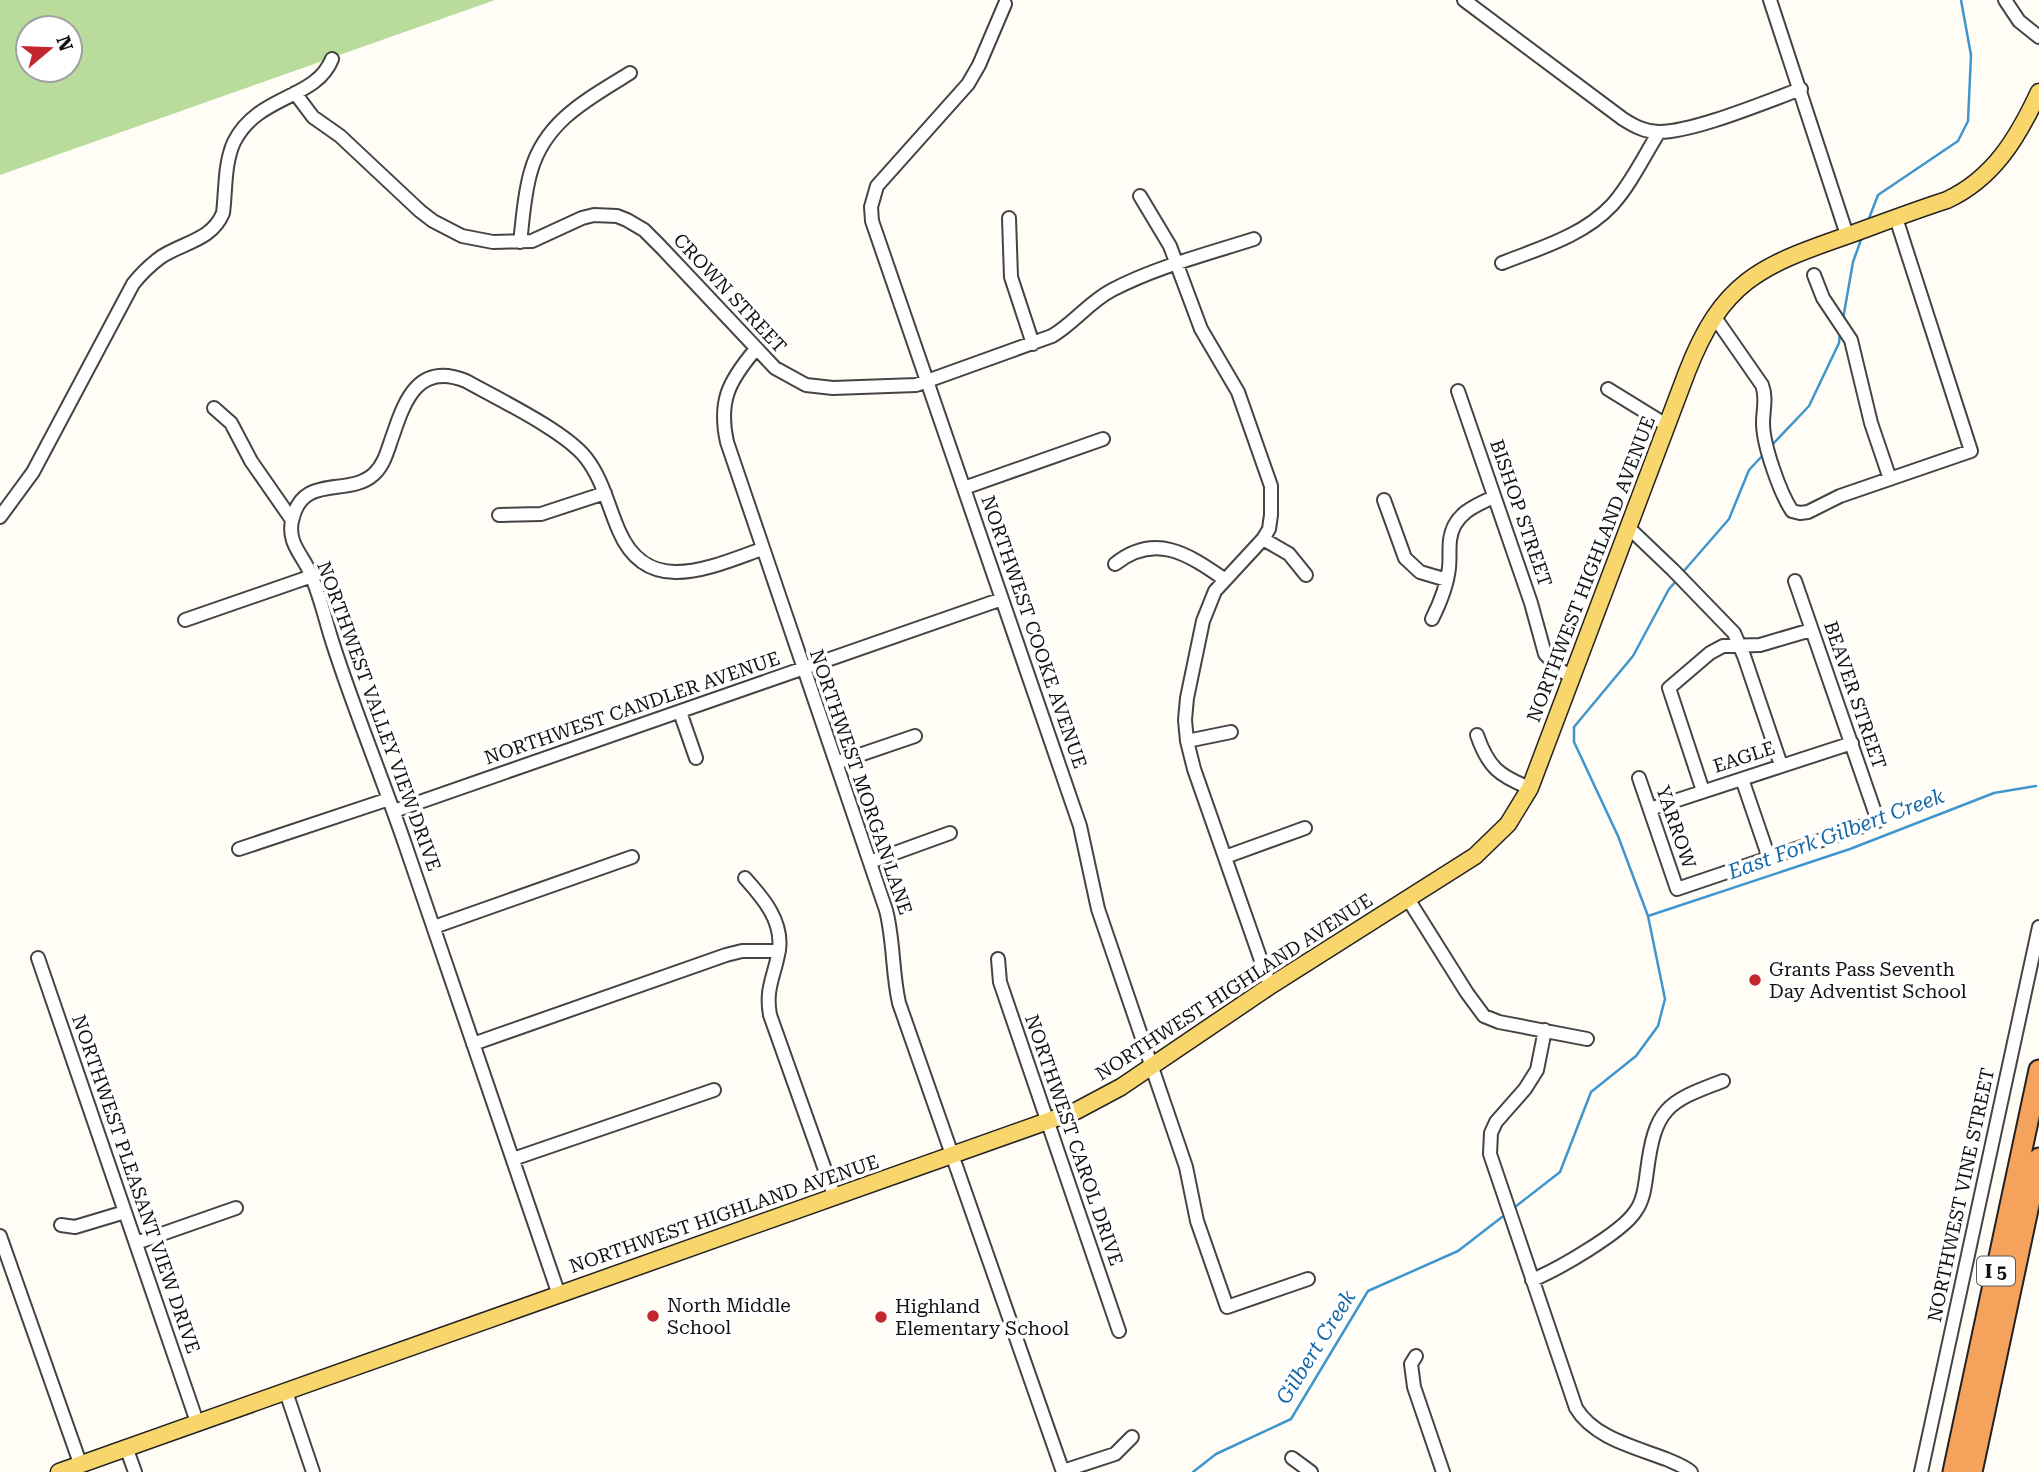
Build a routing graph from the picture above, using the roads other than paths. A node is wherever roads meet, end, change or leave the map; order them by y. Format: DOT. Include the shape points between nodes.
graph roads {
  1 [pos="1464,0"];
  2 [pos="1770,0"];
  3 [pos="2005,0"];
  4 [pos="1005,4"];
  5 [pos="2039,37"];
  6 [pos="332,60"];
  7 [pos="630,74"];
  8 [pos="1801,89"];
  9 [pos="2039,92"];
  10 [pos="295,93"];
  11 [pos="1659,132"];
  12 [pos="1140,196"];
  13 [pos="1009,218"];
  14 [pos="1896,218"];
  15 [pos="1847,235"];
  16 [pos="1254,239"];
  17 [pos="520,242"];
  18 [pos="1502,263"];
  19 [pos="1177,265"];
  20 [pos="1814,275"];
  21 [pos="1713,316"];
  22 [pos="1032,344"];
  23 [pos="755,350"];
  24 [pos="927,382"];
  25 [pos="1608,390"];
  26 [pos="1458,391"];
  27 [pos="214,408"];
  28 [pos="1668,426"];
  29 [pos="1103,439"];
  30 [pos="1890,479"];
  31 [pos="964,488"];
  32 [pos="605,492"];
  33 [pos="1494,497"];
  34 [pos="1384,500"];
  35 [pos="499,515"];
  36 [pos="0,517"];
  37 [pos="292,520"];
  38 [pos="1629,528"];
  39 [pos="1263,539"];
  40 [pos="762,549"];
  41 [pos="1115,564"];
  42 [pos="1306,575"];
  43 [pos="312,576"];
  44 [pos="1224,579"];
  45 [pos="1447,580"];
  46 [pos="1794,581"];
  47 [pos="1002,599"];
  48 [pos="185,620"];
  49 [pos="1432,620"];
  50 [pos="1811,629"];
  51 [pos="1739,645"];
  52 [pos="803,669"];
  53 [pos="1572,677"];
  54 [pos="680,712"];
  55 [pos="1231,732"];
  56 [pos="915,736"];
  57 [pos="1477,736"];
  58 [pos="1187,741"];
  59 [pos="1852,743"];
  60 [pos="696,758"];
  61 [pos="836,763"];
  62 [pos="1781,765"];
  63 [pos="1640,778"];
  64 [pos="1742,779"];
  65 [pos="1530,788"];
  66 [pos="1703,791"];
  67 [pos="391,805"];
  68 [pos="1650,809"];
  69 [pos="1305,828"];
  70 [pos="950,833"];
  71 [pos="239,849"];
  72 [pos="632,857"];
  73 [pos="1225,857"];
  74 [pos="1769,858"];
  75 [pos="870,862"];
  76 [pos="745,878"];
  77 [pos="1408,899"];
  78 [pos="434,927"];
  79 [pos="2039,927"];
  80 [pos="779,951"];
  81 [pos="38,958"];
  82 [pos="998,959"];
  83 [pos="1270,986"];
  84 [pos="1545,1030"];
  85 [pos="1587,1039"];
  86 [pos="473,1044"];
  87 [pos="1152,1065"];
  88 [pos="2039,1070"];
  89 [pos="1723,1081"];
  90 [pos="714,1090"];
  91 [pos="1048,1122"];
  92 [pos="953,1156"];
  93 [pos="2039,1158"];
  94 [pos="513,1159"];
  95 [pos="835,1198"];
  96 [pos="236,1208"];
  97 [pos="125,1212"];
  98 [pos="61,1225"];
  99 [pos="0,1236"];
  100 [pos="136,1243"];
  101 [pos="1308,1279"];
  102 [pos="1532,1280"];
  103 [pos="559,1295"];
  104 [pos="1119,1331"];
  105 [pos="1416,1356"];
  106 [pos="286,1392"];
  107 [pos="197,1422"];
  108 [pos="1132,1437"];
  109 [pos="126,1447"];
  110 [pos="1292,1458"];
  111 [pos="80,1463"];
  112 [pos="59,1472"];
  113 [pos="135,1472"];
  114 [pos="313,1472"];
  115 [pos="1063,1472"];
  116 [pos="1311,1472"];
  117 [pos="1443,1472"];
  118 [pos="1691,1472"];
  119 [pos="1921,1472"];
  120 [pos="1953,1472"];
  121 [pos="1972,1472"];
  1 -- 11 [label="street" via="1623,119"];
  2 -- 8 [label="street"];
  3 -- 5 [label="street" via="2019,21"];
  4 -- 24 [label="street, NORTHWEST COOKE AVENUE" via="968,84 884,177 873,196 872,221"];
  6 -- 10 [label="street" via="314,83"];
  7 -- 17 [label="street" via="569,113 546,137 530,174"];
  8 -- 11 [label="street" via="1701,123"];
  8 -- 15 [label="street"];
  9 -- 14 [label="main road, NORTHWEST HIGHLAND AVENUE" via="2019,133 1989,172 1958,195"];
  10 -- 17 [label="street, CROWN STREET" via="313,117 340,135 433,221 462,236"];
  10 -- 36 [label="street" via="258,113 243,128 230,153 223,213 214,229 162,257 133,284 33,472"];
  11 -- 18 [label="street" via="1621,194 1598,218 1560,241"];
  12 -- 19 [label="street"];
  13 -- 22 [label="street" via="1011,277"];
  14 -- 15 [label="main road, NORTHWEST HIGHLAND AVENUE"];
  14 -- 30 [label="street" via="1971,451"];
  15 -- 21 [label="main road, NORTHWEST HIGHLAND AVENUE" via="1759,271"];
  16 -- 19 [label="street, CROWN STREET"];
  17 -- 23 [label="street, CROWN STREET" via="545,237 594,215 627,220 653,239"];
  19 -- 22 [label="street, CROWN STREET" via="1101,296 1065,328"];
  19 -- 39 [label="street" via="1201,329 1238,392 1265,465 1272,502"];
  20 -- 30 [label="street" via="1823,298 1851,340"];
  21 -- 28 [label="main road, NORTHWEST HIGHLAND AVENUE"];
  21 -- 30 [label="street" via="1762,385 1765,435 1792,511 1808,512"];
  22 -- 24 [label="street, CROWN STREET"];
  23 -- 24 [label="street, CROWN STREET" via="775,368 806,385 899,387"];
  23 -- 40 [label="street, NORTHWEST MORGAN LANE" via="730,385 723,415 727,442"];
  24 -- 31 [label="street, NORTHWEST COOKE AVENUE"];
  25 -- 28 [label="street"];
  26 -- 33 [label="street, BISHOP STREET"];
  27 -- 37 [label="street" via="231,423"];
  28 -- 38 [label="main road, NORTHWEST HIGHLAND AVENUE"];
  29 -- 31 [label="street"];
  31 -- 47 [label="street, NORTHWEST COOKE AVENUE"];
  32 -- 35 [label="street" via="541,514"];
  32 -- 37 [label="street" via="574,445 466,381 441,376 411,392 377,471 355,484 315,490 300,503"];
  32 -- 40 [label="street" via="627,547 661,571 692,572"];
  33 -- 45 [label="street" via="1469,508 1456,522"];
  33 -- 53 [label="street, BISHOP STREET" via="1545,654"];
  34 -- 45 [label="street" via="1405,558 1420,572"];
  37 -- 43 [label="street, NORTHWEST VALLEY VIEW DRIVE" via="293,544"];
  38 -- 51 [label="street" via="1723,621"];
  38 -- 53 [label="main road, NORTHWEST HIGHLAND AVENUE"];
  39 -- 42 [label="street" via="1289,554"];
  39 -- 44 [label="street"];
  40 -- 52 [label="street, NORTHWEST MORGAN LANE"];
  41 -- 44 [label="street" via="1143,549 1168,549 1192,557"];
  43 -- 48 [label="street"];
  43 -- 67 [label="street, NORTHWEST VALLEY VIEW DRIVE"];
  44 -- 58 [label="street" via="1208,606 1196,652 1187,698"];
  45 -- 49 [label="street"];
  46 -- 50 [label="street, BEAVER STREET"];
  47 -- 52 [label="street, NORTHWEST CANDLER AVENUE"];
  47 -- 87 [label="street, NORTHWEST COOKE AVENUE" via="1080,827 1098,909"];
  50 -- 51 [label="street" via="1760,645"];
  50 -- 59 [label="street, BEAVER STREET"];
  51 -- 62 [label="street"];
  51 -- 66 [label="street" via="1718,648 1669,688"];
  52 -- 54 [label="street, NORTHWEST CANDLER AVENUE"];
  52 -- 61 [label="street, NORTHWEST MORGAN LANE"];
  53 -- 65 [label="main road, NORTHWEST HIGHLAND AVENUE"];
  54 -- 60 [label="street"];
  54 -- 67 [label="street, NORTHWEST CANDLER AVENUE"];
  55 -- 58 [label="street"];
  56 -- 61 [label="street"];
  57 -- 65 [label="street" via="1483,754 1500,775"];
  58 -- 73 [label="street"];
  59 -- 62 [label="street, EAGLE"];
  59 -- 74 [label="street, BEAVER STREET" via="1878,821"];
  61 -- 75 [label="street, NORTHWEST MORGAN LANE"];
  62 -- 64 [label="street, EAGLE"];
  63 -- 68 [label="street, YARROW"];
  64 -- 66 [label="street, EAGLE"];
  64 -- 74 [label="street"];
  65 -- 77 [label="main road, NORTHWEST HIGHLAND AVENUE" via="1508,824 1485,848"];
  66 -- 68 [label="street, EAGLE"];
  67 -- 71 [label="street, NORTHWEST CANDLER AVENUE"];
  67 -- 78 [label="street, NORTHWEST VALLEY VIEW DRIVE"];
  68 -- 74 [label="street, YARROW" via="1677,889"];
  69 -- 73 [label="street"];
  70 -- 75 [label="street"];
  72 -- 78 [label="street"];
  73 -- 83 [label="street"];
  75 -- 92 [label="street, NORTHWEST MORGAN LANE" via="890,929 899,1003"];
  76 -- 80 [label="street" via="771,911"];
  77 -- 83 [label="main road, NORTHWEST HIGHLAND AVENUE"];
  77 -- 84 [label="street" via="1485,1016"];
  78 -- 86 [label="street, NORTHWEST VALLEY VIEW DRIVE"];
  79 -- 119 [label="street, NORTHWEST VINE STREET"];
  80 -- 86 [label="street" via="726,955"];
  80 -- 95 [label="street" via="767,1002"];
  81 -- 97 [label="street, NORTHWEST PLEASANT VIEW DRIVE"];
  82 -- 91 [label="street, NORTHWEST CAROL DRIVE" via="1000,982"];
  83 -- 87 [label="main road, NORTHWEST HIGHLAND AVENUE"];
  84 -- 85 [label="street"];
  84 -- 102 [label="street" via="1537,1070 1496,1122 1489,1144"];
  86 -- 94 [label="street, NORTHWEST VALLEY VIEW DRIVE"];
  87 -- 91 [label="main road, NORTHWEST HIGHLAND AVENUE" via="1088,1106"];
  87 -- 101 [label="street, NORTHWEST COOKE AVENUE" via="1227,1307"];
  88 -- 120 [label="highway, I 5"];
  89 -- 102 [label="street" via="1676,1101 1660,1118 1641,1201 1628,1220"];
  90 -- 94 [label="street"];
  91 -- 92 [label="main road, NORTHWEST HIGHLAND AVENUE"];
  91 -- 104 [label="street, NORTHWEST CAROL DRIVE"];
  92 -- 95 [label="main road, NORTHWEST HIGHLAND AVENUE"];
  92 -- 115 [label="street, NORTHWEST MORGAN LANE"];
  93 -- 121 [label="highway, I 5"];
  94 -- 103 [label="street, NORTHWEST VALLEY VIEW DRIVE"];
  95 -- 103 [label="main road, NORTHWEST HIGHLAND AVENUE"];
  96 -- 100 [label="street"];
  97 -- 98 [label="street" via="75,1227"];
  97 -- 100 [label="street, NORTHWEST PLEASANT VIEW DRIVE"];
  99 -- 111 [label="street"];
  100 -- 107 [label="street, NORTHWEST PLEASANT VIEW DRIVE"];
  102 -- 118 [label="street" via="1582,1419 1597,1431"];
  103 -- 106 [label="main road, NORTHWEST HIGHLAND AVENUE"];
  105 -- 117 [label="street" via="1411,1364 1414,1387"];
  106 -- 107 [label="main road, NORTHWEST HIGHLAND AVENUE"];
  106 -- 114 [label="street"];
  107 -- 109 [label="main road, NORTHWEST HIGHLAND AVENUE"];
  108 -- 115 [label="street" via="1115,1454"];
  109 -- 111 [label="main road, NORTHWEST HIGHLAND AVENUE"];
  109 -- 113 [label="street"];
  110 -- 116 [label="street"];
  111 -- 112 [label="main road, NORTHWEST HIGHLAND AVENUE"];
}
